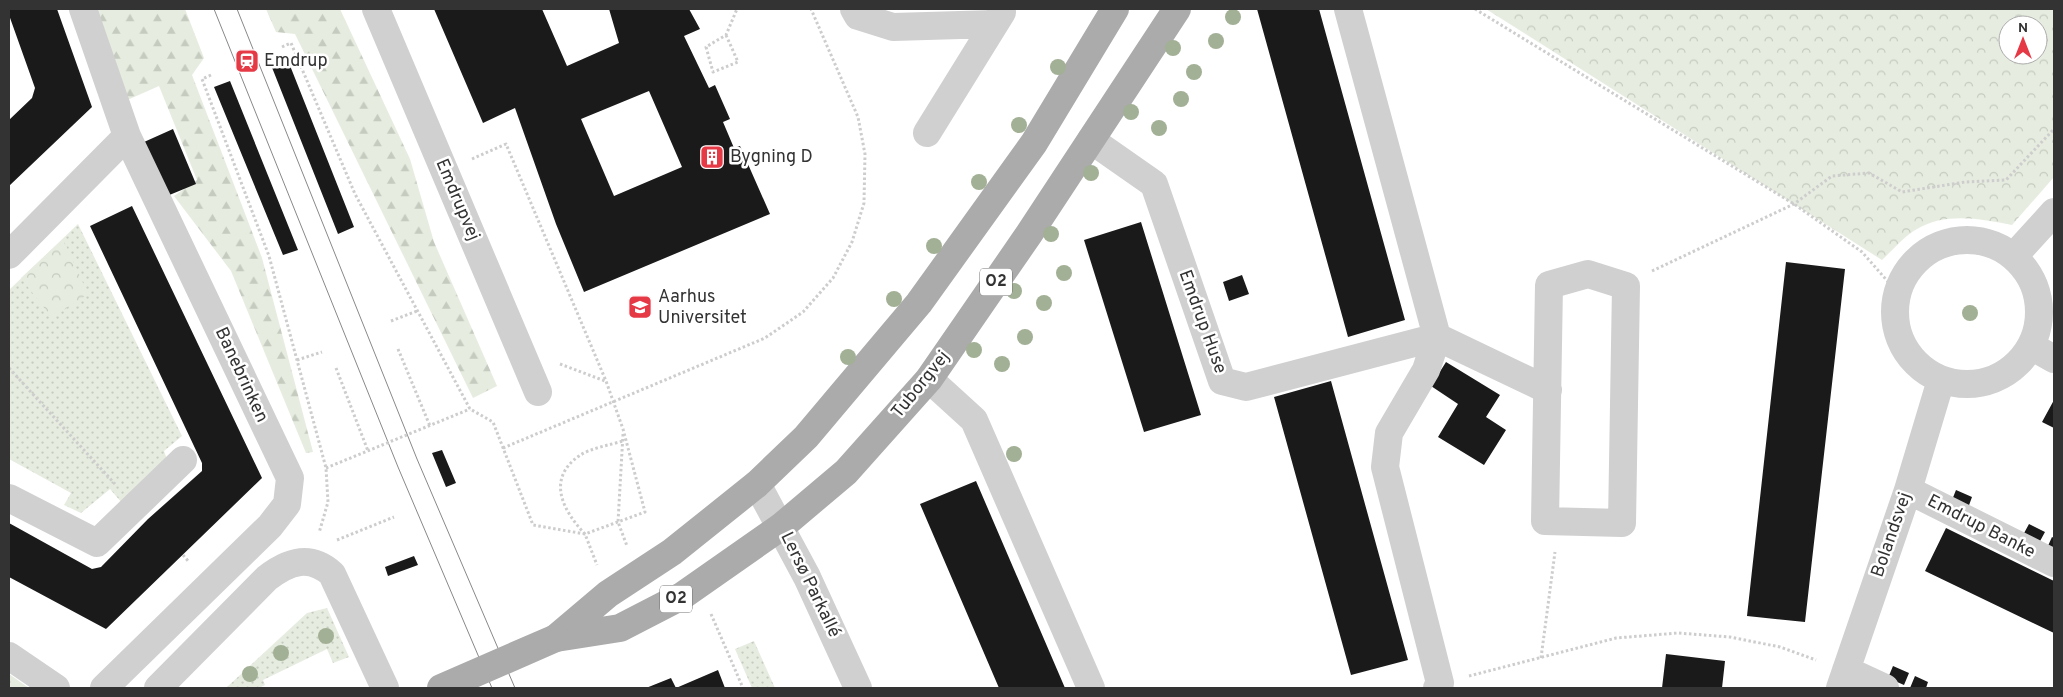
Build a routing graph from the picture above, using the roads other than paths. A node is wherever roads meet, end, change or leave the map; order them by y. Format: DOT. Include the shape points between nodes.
graph roads {
  1 [pos="83,9"];
  2 [pos="376,9"];
  3 [pos="854,9"];
  4 [pos="1115,9"];
  5 [pos="1177,9"];
  6 [pos="1348,9"];
  7 [pos="999,16"];
  8 [pos="927,133"];
  9 [pos="128,136"];
  10 [pos="1091,140"];
  11 [pos="2054,212"];
  12 [pos="9,255"];
  13 [pos="2014,256"];
  14 [pos="1437,336"];
  15 [pos="2043,352"];
  16 [pos="929,379"];
  17 [pos="1942,380"];
  18 [pos="1548,390"];
  19 [pos="538,392"];
  20 [pos="183,460"];
  21 [pos="757,484"];
  22 [pos="1908,490"];
  23 [pos="9,498"];
  24 [pos="782,526"];
  25 [pos="2054,563"];
  26 [pos="556,638"];
  27 [pos="9,656"];
  28 [pos="1843,679"];
  29 [pos="1438,685"];
  30 [pos="56,688"];
  31 [pos="104,688"];
  32 [pos="158,688"];
  33 [pos="384,688"];
  34 [pos="441,688"];
  35 [pos="858,688"];
  36 [pos="1091,688"];
  37 [pos="1885,688"];
  1 -- 9 [label="street, Banebrinken"];
  2 -- 19 [label="street, Emdrupvej"];
  3 -- 7 [label="street" via="858,16 893,27"];
  4 -- 21 [label="main road, Tuborgvej / O2" via="1034,143 920,303 806,437"];
  5 -- 10 [label="main road, Tuborgvej / O2"];
  6 -- 14 [label="street"];
  7 -- 8 [label="street"];
  9 -- 12 [label="street"];
  9 -- 31 [label="street, Banebrinken" via="290,478 287,504 270,526"];
  10 -- 14 [label="street, Emdrup Huse" via="1154,184 1222,381 1246,387"];
  10 -- 16 [label="main road, Tuborgvej / O2"];
  11 -- 13 [label="street"];
  13 -- 15 [label="street" via="2030,275 2039,298"];
  13 -- 17 [label="street" via="1994,244 1970,239 1946,242 1925,253 1908,270 1897,292 1895,318 1902,344 1919,365"];
  14 -- 18 [label="street"];
  14 -- 29 [label="street" via="1426,370 1389,433 1385,467"];
  15 -- 17 [label="street" via="1993,380 1967,384"];
  16 -- 24 [label="main road, Tuborgvej / O2" via="846,472"];
  16 -- 36 [label="street" via="974,420"];
  17 -- 22 [label="street, Bolandsvej"];
  18 -- 18 [label="street" via="1549,284 1588,274 1626,286 1622,523 1546,522"];
  20 -- 23 [label="street" via="97,543"];
  21 -- 24 [label="street, Lersø Parkallé"];
  21 -- 26 [label="main road, Tuborgvej / O2" via="672,552 608,594"];
  22 -- 25 [label="street, Emdrup Banke"];
  22 -- 28 [label="street, Bolandsvej"];
  24 -- 26 [label="main road, Tuborgvej / O2" via="695,588 620,628"];
  24 -- 35 [label="street, Lersø Parkallé"];
  26 -- 34 [label="main road, Tuborgvej / O2, bridge"];
  27 -- 30 [label="street"];
  28 -- 37 [label="street"];
  32 -- 33 [label="street" via="268,578 295,562 322,566 332,574"];
}
